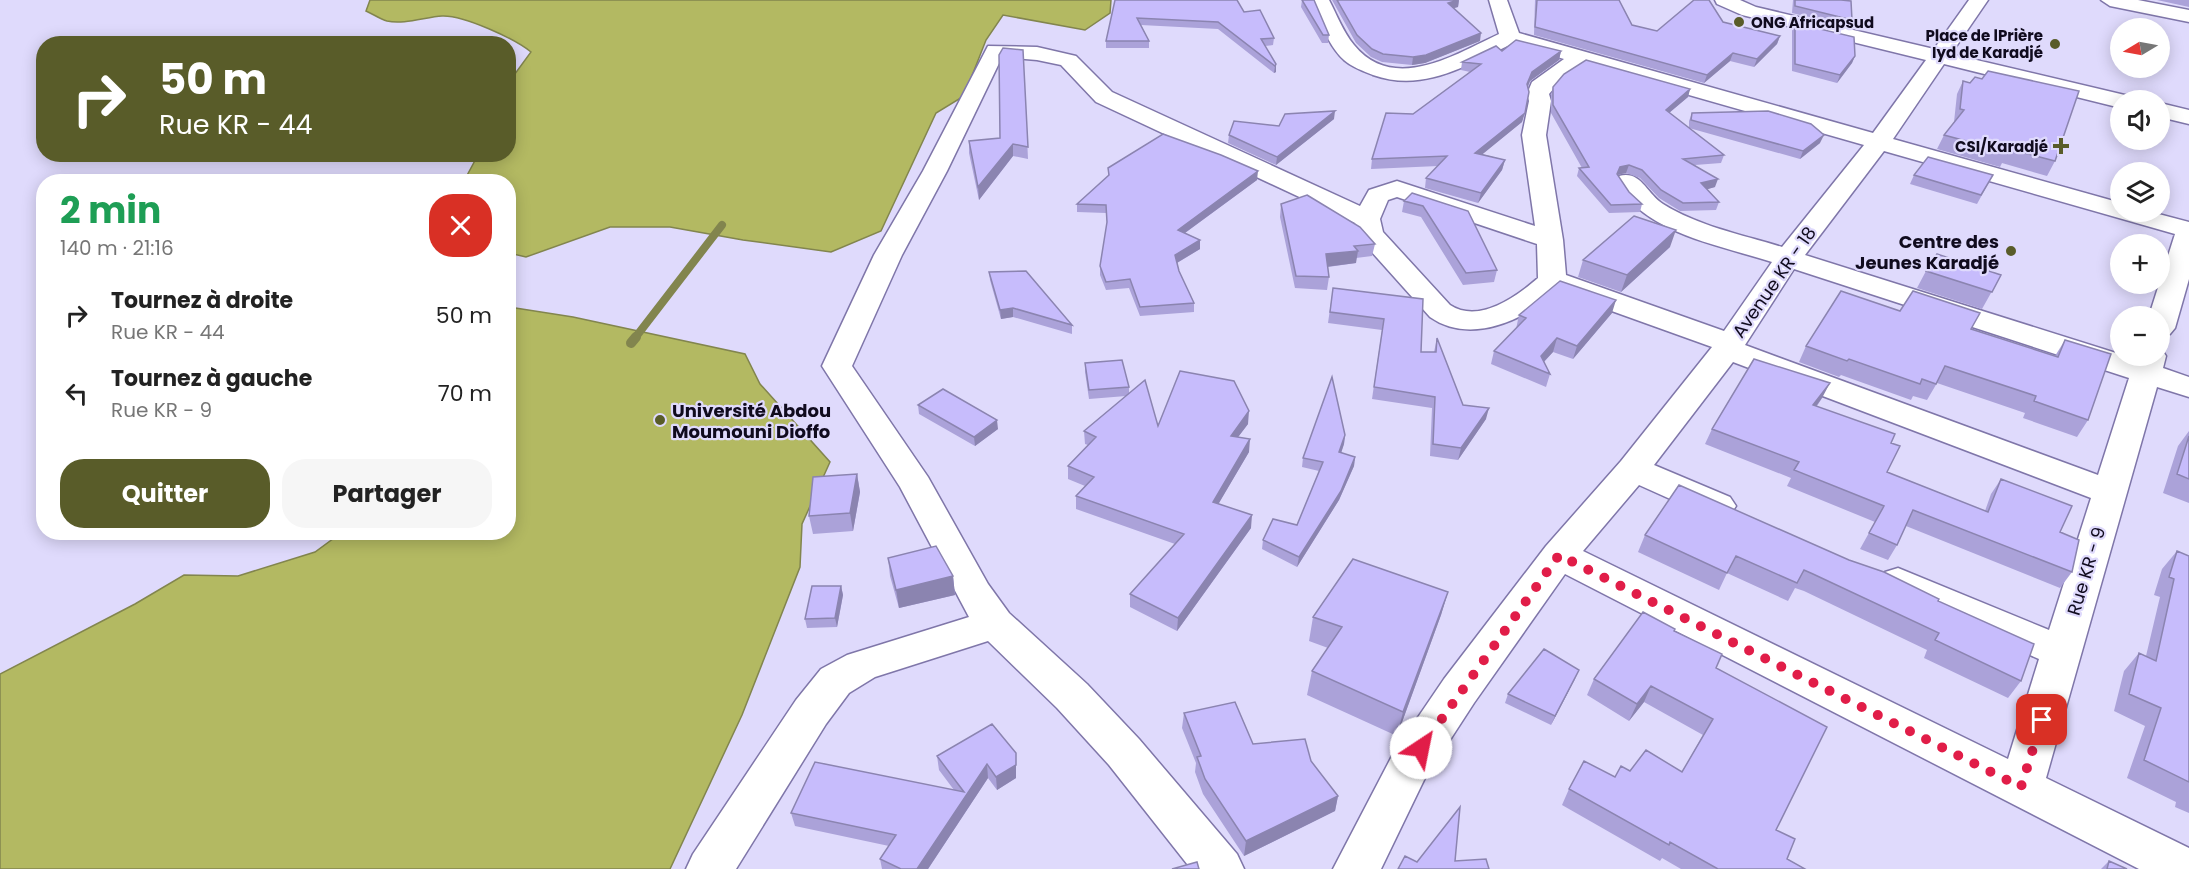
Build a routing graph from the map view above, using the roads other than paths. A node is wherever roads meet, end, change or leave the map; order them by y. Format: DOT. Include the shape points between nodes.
graph roads {
  1 [pos="1320,0"];
  2 [pos="1498,0"];
  3 [pos="1724,0"];
  4 [pos="1979,0"];
  5 [pos="2110,0"];
  6 [pos="2189,16"];
  7 [pos="1510,37"];
  8 [pos="1582,57"];
  9 [pos="1938,57"];
  10 [pos="2110,98"];
  11 [pos="2170,112"];
  12 [pos="2189,117"];
  13 [pos="1880,142"];
  14 [pos="1628,181"];
  15 [pos="2110,207"];
  16 [pos="1367,219"];
  17 [pos="2158,222"];
  18 [pos="2189,232"];
  19 [pos="1550,240"];
  20 [pos="1788,258"];
  21 [pos="1552,280"];
  22 [pos="2167,306"];
  23 [pos="1729,346"];
  24 [pos="2110,353"];
  25 [pos="2147,366"];
  26 [pos="2152,366"];
  27 [pos="2189,387"];
  28 [pos="1633,469"];
  29 [pos="2110,492"];
  30 [pos="1754,521"];
  31 [pos="1559,555"];
  32 [pos="1864,568"];
  33 [pos="995,624"];
  34 [pos="2062,652"];
  35 [pos="2021,787"];
  36 [pos="710,869"];
  37 [pos="1220,869"];
  38 [pos="1357,869"];
  39 [pos="2185,869"];
  1 -- 7 [label="street" via="1353,56 1402,76 1455,61"];
  2 -- 7 [label="street"];
  3 -- 9 [label="street" via="1749,11"];
  4 -- 9 [label="street, Avenue KR - 18"];
  5 -- 6 [label="street"];
  7 -- 8 [label="street"];
  8 -- 13 [label="street"];
  8 -- 19 [label="street" via="1553,75 1538,94 1534,135"];
  9 -- 10 [label="street"];
  9 -- 13 [label="street, Avenue KR - 18"];
  11 -- 12 [label="street"];
  13 -- 15 [label="street"];
  13 -- 20 [label="street, Avenue KR - 18"];
  14 -- 20 [label="street" via="1633,193 1659,213"];
  16 -- 19 [label="street" via="1378,195 1397,189"];
  16 -- 21 [label="street" via="1370,234 1440,311 1451,318 1488,319 1527,301"];
  16 -- 33 [label="street" via="1104,97 1073,63 1050,56 995,50 888,255 837,366 916,485 974,594"];
  17 -- 18 [label="street"];
  18 -- 22 [label="street"];
  19 -- 21 [label="street"];
  20 -- 23 [label="street, Avenue KR - 18"];
  20 -- 24 [label="street"];
  21 -- 23 [label="street"];
  23 -- 28 [label="street, Avenue KR - 18"];
  23 -- 29 [label="street"];
  25 -- 29 [label="street, Rue KR - 9"];
  26 -- 27 [label="street"];
  28 -- 30 [label="street"];
  28 -- 31 [label="street, Avenue KR - 18"];
  29 -- 34 [label="street, Rue KR - 9"];
  31 -- 35 [label="street"];
  31 -- 38 [label="street, Avenue KR - 18" via="1408,767"];
  32 -- 34 [label="street"];
  33 -- 36 [label="street" via="861,666 836,681"];
  33 -- 37 [label="street" via="1109,736"];
  34 -- 35 [label="street, Rue KR - 9"];
  35 -- 39 [label="street"];
}
